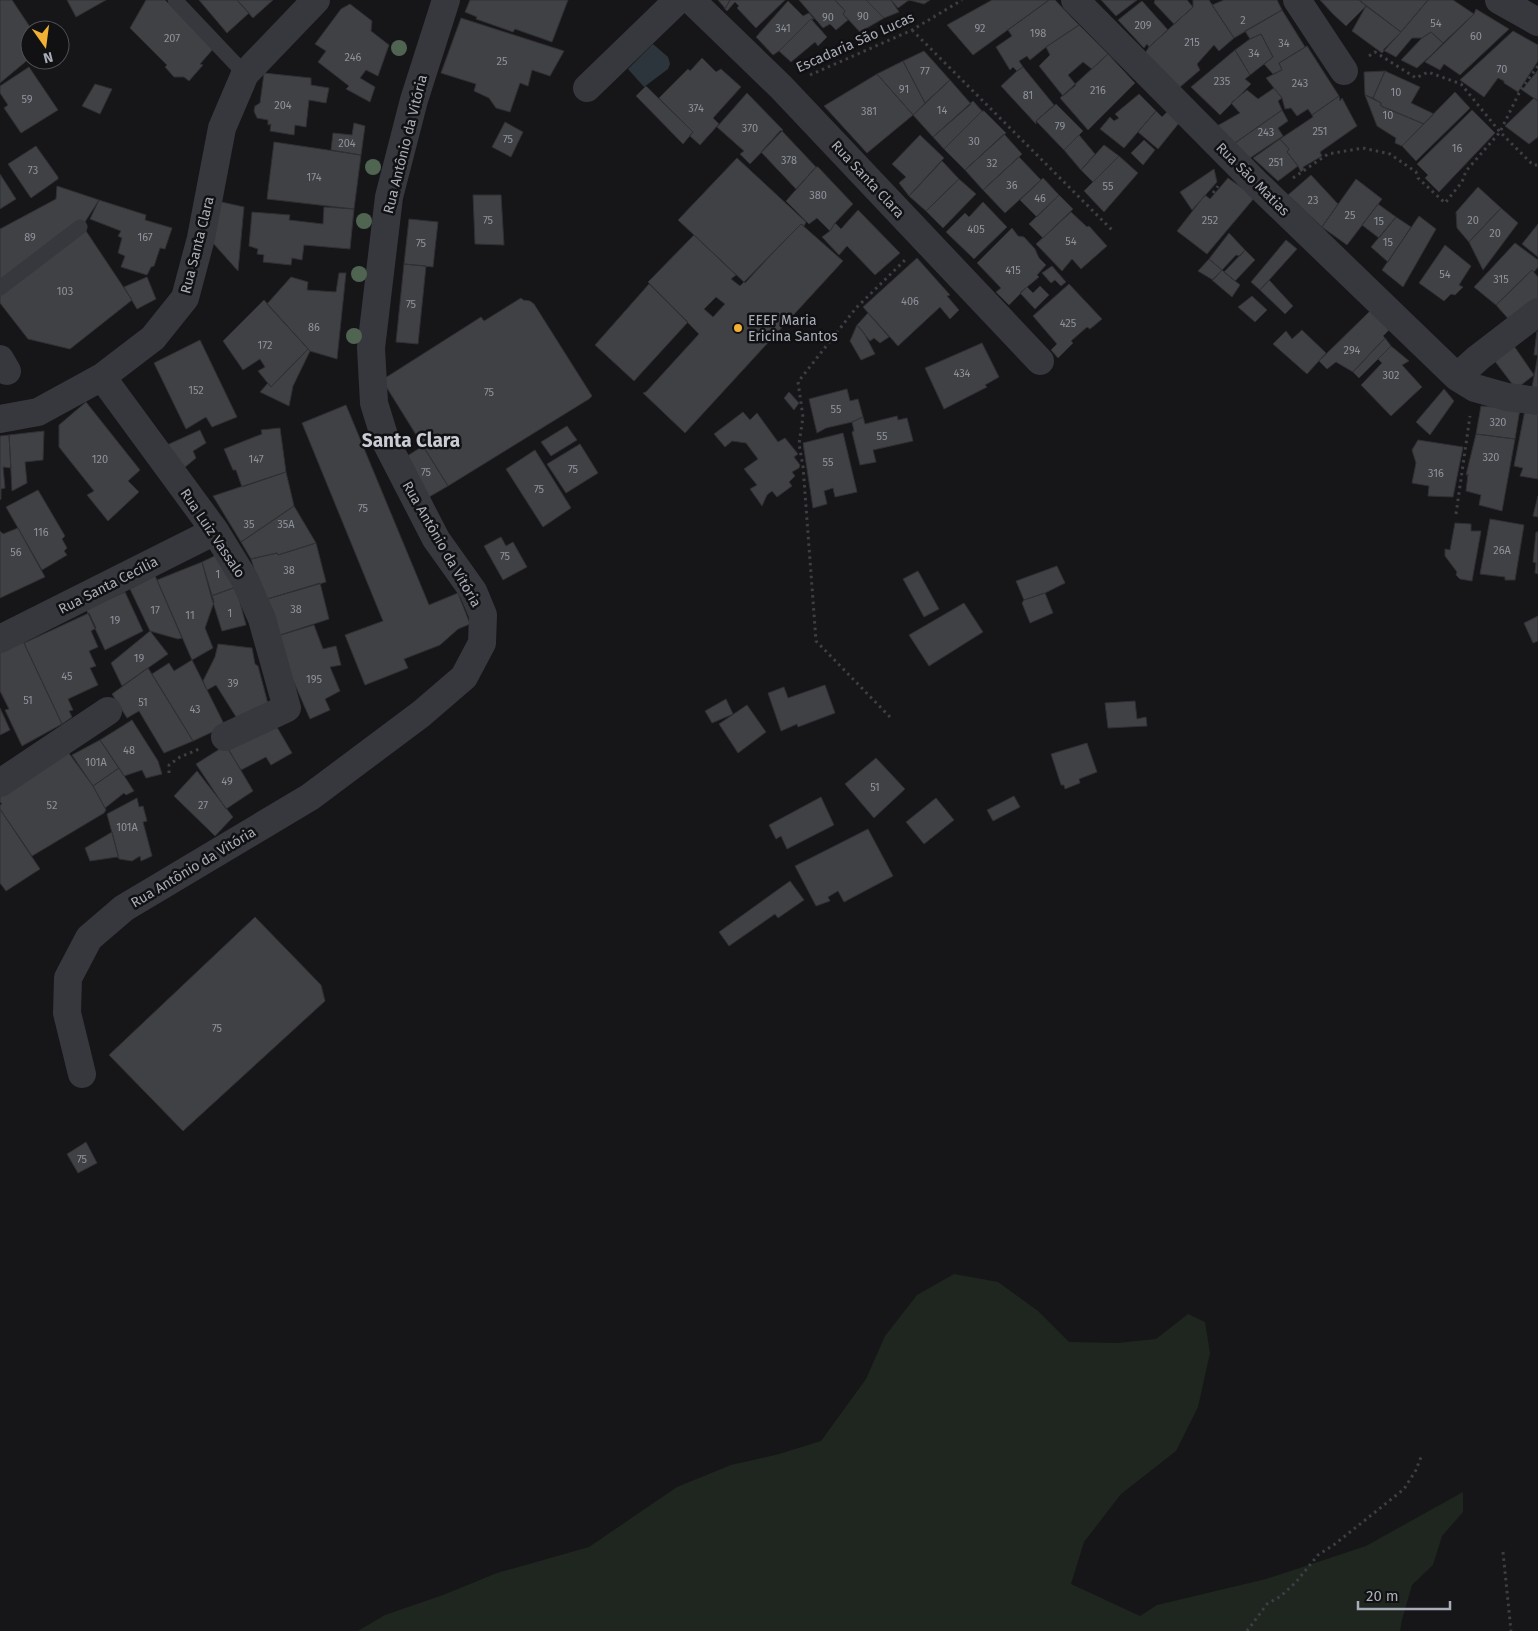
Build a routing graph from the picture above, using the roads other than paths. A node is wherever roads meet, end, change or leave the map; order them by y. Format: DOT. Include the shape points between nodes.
graph roads {
  1 [pos="175,0"];
  2 [pos="316,0"];
  3 [pos="446,0"];
  4 [pos="678,0"];
  5 [pos="692,0"];
  6 [pos="1075,0"];
  7 [pos="1297,0"];
  8 [pos="1499,0"];
  9 [pos="1538,22"];
  10 [pos="1344,71"];
  11 [pos="244,74"];
  12 [pos="587,88"];
  13 [pos="80,227"];
  14 [pos="0,288"];
  15 [pos="1538,312"];
  16 [pos="1040,361"];
  17 [pos="102,377"];
  18 [pos="1466,383"];
  19 [pos="1538,401"];
  20 [pos="0,419"];
  21 [pos="215,532"];
  22 [pos="0,639"];
  23 [pos="108,711"];
  24 [pos="225,736"];
  25 [pos="0,784"];
  26 [pos="82,1074"];
  1 -- 11 [label="lane"];
  2 -- 11 [label="street, Rua Santa Clara"];
  3 -- 26 [label="street, Rua Antônio da Vitória" via="414,100 389,197 371,348 374,403 386,442 436,539 472,591 482,615 482,643 464,677 413,720 310,797 124,908 89,938 68,978 67,1014"];
  4 -- 12 [label="street"];
  5 -- 16 [label="street, Rua Santa Clara" via="781,87"];
  6 -- 18 [label="street, Rua São Matias" via="1268,195"];
  7 -- 10 [label="street"];
  8 -- 9 [label="street"];
  11 -- 17 [label="street, Rua Santa Clara" via="222,128 201,238 185,298 153,338"];
  13 -- 14 [label="lane"];
  15 -- 18 [label="street" via="1478,358"];
  17 -- 20 [label="street, Rua Santa Clara" via="38,412"];
  17 -- 21 [label="street, Rua Luiz Vassalo"];
  18 -- 19 [label="street" via="1507,397"];
  21 -- 22 [label="street, Rua Santa Cecília"];
  21 -- 24 [label="street, Rua Luiz Vassalo" via="245,580 262,618 287,708"];
  23 -- 25 [label="street"];
}
